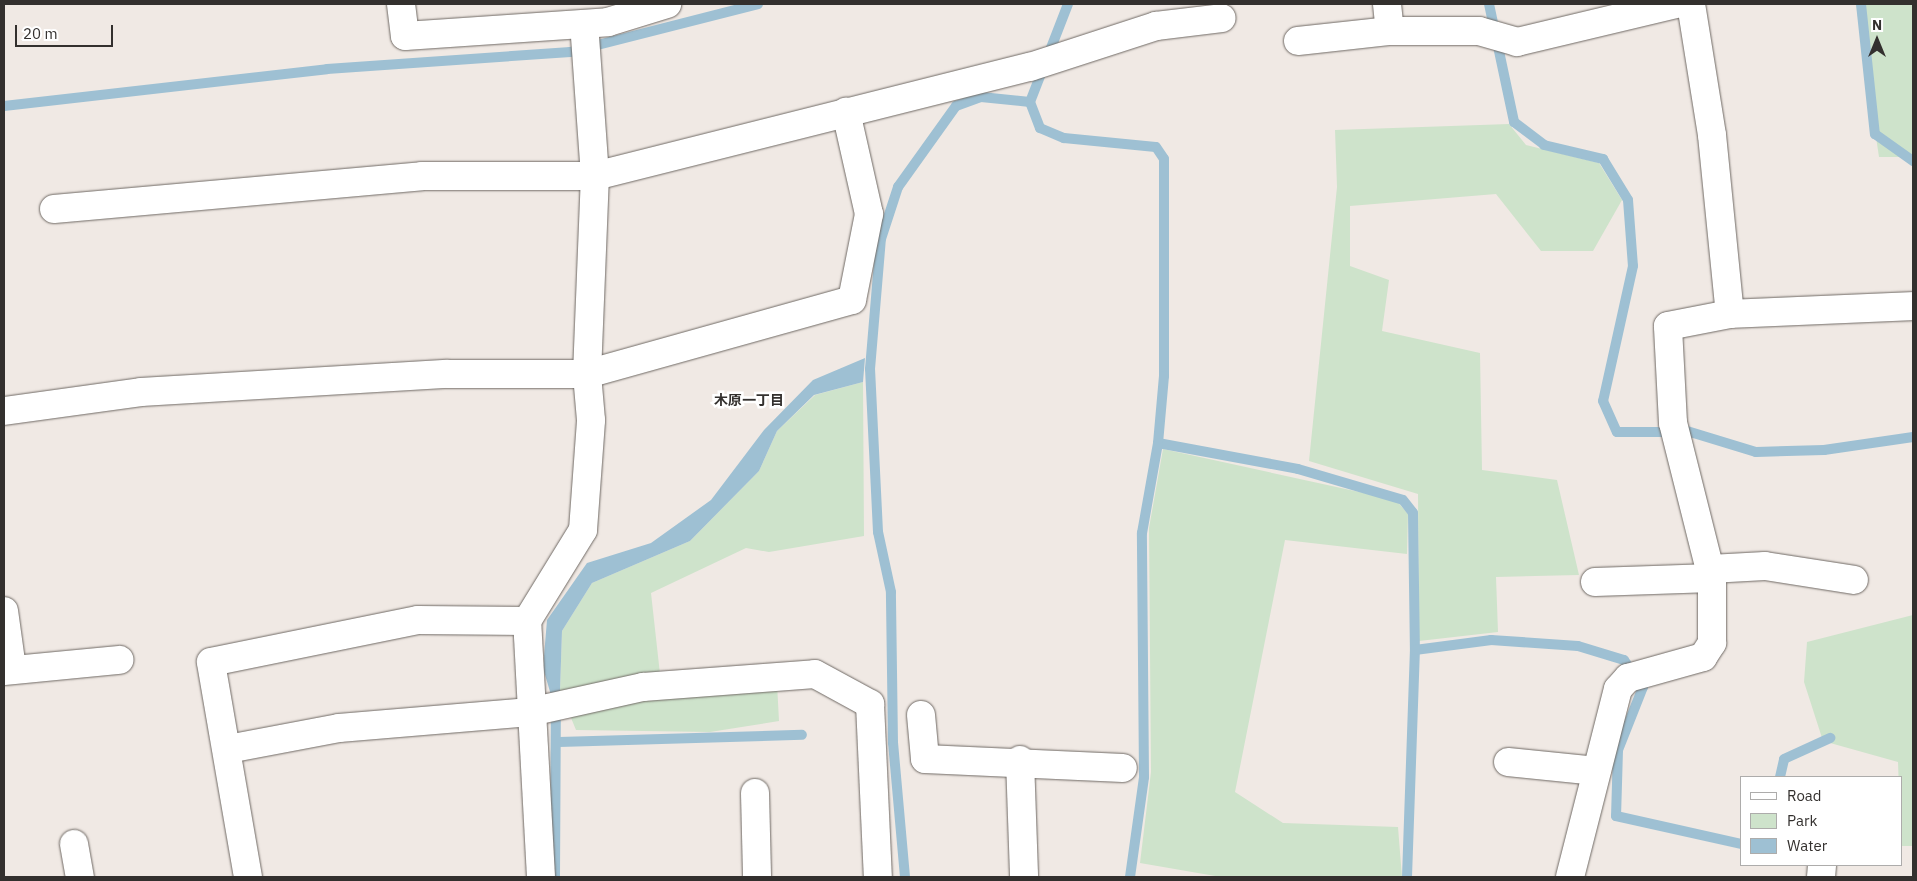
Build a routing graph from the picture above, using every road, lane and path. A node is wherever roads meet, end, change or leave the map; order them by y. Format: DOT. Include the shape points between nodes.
graph roads {
  1 [pos="401,4"];
  2 [pos="667,4"];
  3 [pos="1388,4"];
  4 [pos="1676,4"];
  5 [pos="1691,4"];
  6 [pos="1222,18"];
  7 [pos="584,24"];
  8 [pos="1390,31"];
  9 [pos="1298,40"];
  10 [pos="846,112"];
  11 [pos="595,176"];
  12 [pos="54,209"];
  13 [pos="1913,306"];
  14 [pos="1730,314"];
  15 [pos="588,374"];
  16 [pos="4,411"];
  17 [pos="1711,574"];
  18 [pos="1854,580"];
  19 [pos="1595,582"];
  20 [pos="4,612"];
  21 [pos="527,621"];
  22 [pos="119,660"];
  23 [pos="8,670"];
  24 [pos="530,712"];
  25 [pos="921,715"];
  26 [pos="228,749"];
  27 [pos="1020,760"];
  28 [pos="1508,762"];
  29 [pos="1123,768"];
  30 [pos="1597,771"];
  31 [pos="755,793"];
  32 [pos="74,844"];
  33 [pos="80,877"];
  34 [pos="248,877"];
  35 [pos="541,877"];
  36 [pos="757,877"];
  37 [pos="878,877"];
  38 [pos="1024,877"];
  39 [pos="1570,877"];
  1 -- 7 [label="street" via="405,36"];
  2 -- 7 [label="street"];
  3 -- 8 [label="street"];
  4 -- 8 [label="street" via="1517,42 1479,31"];
  5 -- 14 [label="street" via="1712,135"];
  6 -- 10 [label="street" via="1156,26 1030,67"];
  7 -- 11 [label="street"];
  8 -- 9 [label="street"];
  10 -- 11 [label="street"];
  10 -- 15 [label="street" via="869,214 852,300"];
  11 -- 12 [label="street" via="422,176"];
  11 -- 15 [label="street"];
  13 -- 14 [label="street"];
  14 -- 17 [label="street" via="1668,326 1673,422"];
  15 -- 16 [label="street" via="447,374 141,392"];
  15 -- 21 [label="street" via="591,420 583,530"];
  17 -- 18 [label="street" via="1765,566"];
  17 -- 19 [label="street"];
  17 -- 30 [label="street" via="1712,643 1703,657 1636,675 1618,689"];
  20 -- 23 [label="street"];
  21 -- 24 [label="street"];
  21 -- 26 [label="street" via="418,620 211,662"];
  22 -- 23 [label="street"];
  24 -- 26 [label="street" via="339,728"];
  24 -- 35 [label="street"];
  24 -- 37 [label="street" via="643,687 815,674 870,704"];
  25 -- 27 [label="street" via="925,759"];
  26 -- 34 [label="street"];
  27 -- 29 [label="street"];
  27 -- 38 [label="street"];
  28 -- 30 [label="street"];
  30 -- 39 [label="street"];
  31 -- 36 [label="street"];
  32 -- 33 [label="street"];
}
